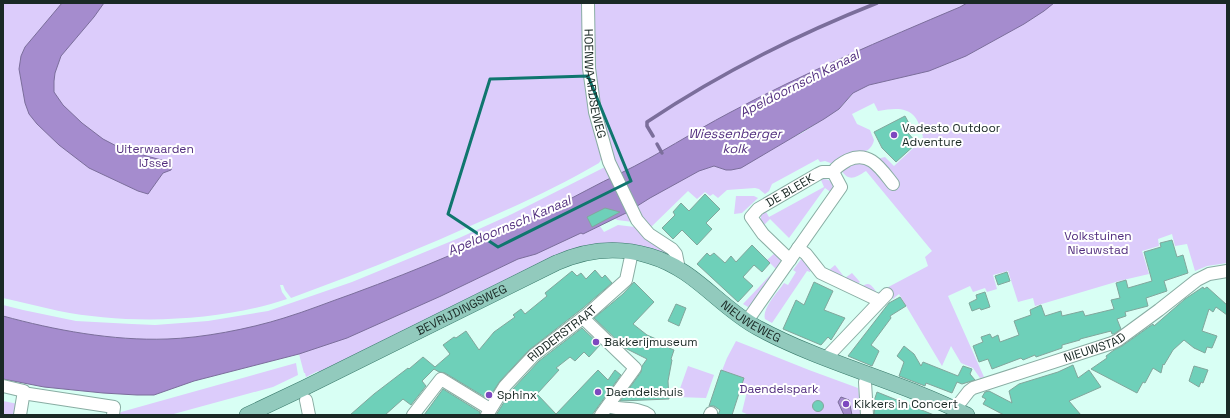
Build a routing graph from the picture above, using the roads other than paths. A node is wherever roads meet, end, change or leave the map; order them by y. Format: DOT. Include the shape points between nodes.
graph roads {
  1 [pos="588,3"];
  2 [pos="833,172"];
  3 [pos="893,184"];
  4 [pos="798,248"];
  5 [pos="632,252"];
  6 [pos="790,260"];
  7 [pos="682,271"];
  8 [pos="1227,271"];
  9 [pos="583,318"];
  10 [pos="747,321"];
  11 [pos="826,358"];
  12 [pos="868,374"];
  13 [pos="3,386"];
  14 [pos="29,394"];
  15 [pos="306,400"];
  16 [pos="604,410"];
  17 [pos="489,412"];
  18 [pos="961,412"];
  19 [pos="20,415"];
  20 [pos="113,415"];
  21 [pos="247,415"];
  22 [pos="309,415"];
  23 [pos="413,415"];
  24 [pos="649,415"];
  25 [pos="867,415"];
  1 -- 7 [label="street, HOENWAARDSEWEG" via="589,68 595,112 610,164 634,215 648,234 672,249"];
  2 -- 3 [label="street" via="837,166 855,157 864,158 876,164"];
  2 -- 4 [label="street" via="841,187"];
  2 -- 6 [label="street, DE BLEEK" via="818,174 758,209 751,217 763,234"];
  4 -- 6 [label="street"];
  4 -- 11 [label="street" via="821,273 883,297"];
  5 -- 7 [label="main road, BEVRIJDINGSWEG" via="654,257"];
  5 -- 9 [label="street, RIDDERSTRAAT" via="626,280"];
  5 -- 21 [label="main road, BEVRIJDINGSWEG" via="595,251 561,261"];
  6 -- 10 [label="street"];
  7 -- 10 [label="main road, NIEUWEWEG"];
  8 -- 18 [label="street, NIEUWSTAD" via="1209,274 1197,280 1118,340 1096,350 973,388 967,394"];
  9 -- 16 [label="street" via="635,368"];
  9 -- 17 [label="street, RIDDERSTRAAT" via="534,355 505,386"];
  10 -- 11 [label="main road, NIEUWEWEG" via="782,340"];
  11 -- 12 [label="main road, NIEUWEWEG"];
  12 -- 18 [label="main road, NIEUWEWEG" via="929,396"];
  12 -- 25 [label="street" via="865,382"];
  13 -- 19 [label="street" via="24,391"];
  14 -- 20 [label="street" via="114,407"];
  15 -- 22 [label="street"];
  16 -- 24 [label="street" via="631,408"];
  17 -- 23 [label="street" via="441,379"];
}
